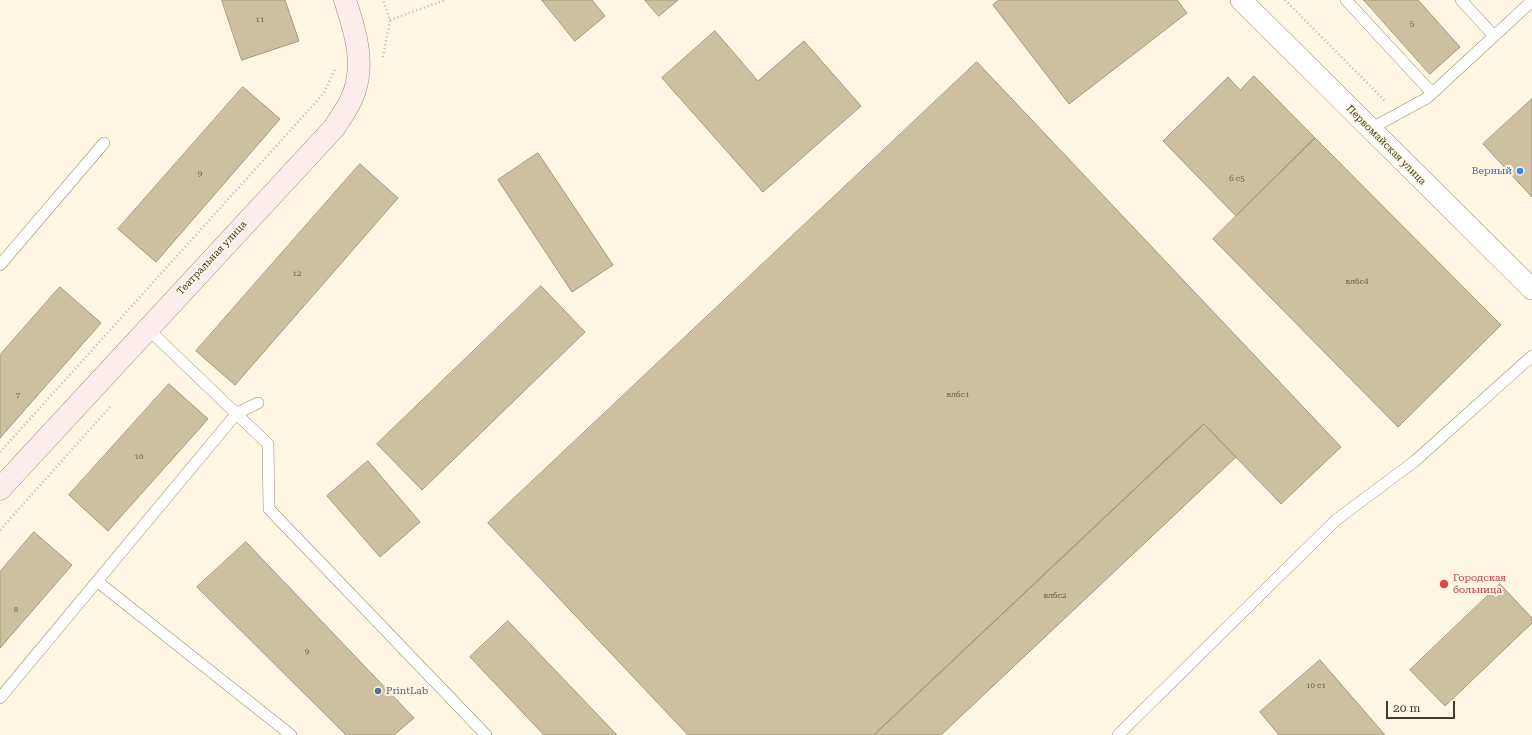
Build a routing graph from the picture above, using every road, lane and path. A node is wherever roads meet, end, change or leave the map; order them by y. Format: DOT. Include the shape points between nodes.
graph roads {
  1 [pos="346,0"];
  2 [pos="445,0"];
  3 [pos="1241,0"];
  4 [pos="1285,0"];
  5 [pos="1346,0"];
  6 [pos="1461,0"];
  7 [pos="1532,1"];
  8 [pos="390,20"];
  9 [pos="1494,36"];
  10 [pos="336,68"];
  11 [pos="1432,93"];
  12 [pos="1398,114"];
  13 [pos="1370,129"];
  14 [pos="104,143"];
  15 [pos="0,265"];
  16 [pos="1532,289"];
  17 [pos="147,328"];
  18 [pos="1532,356"];
  19 [pos="258,403"];
  20 [pos="237,413"];
  21 [pos="0,452"];
  22 [pos="0,489"];
  23 [pos="98,582"];
  24 [pos="0,698"];
  25 [pos="291,735"];
  26 [pos="486,735"];
  27 [pos="1118,735"];
  1 -- 17 [label="street, Театральная улица" via="354,27 360,66 354,93 334,128"];
  2 -- 8 [label="path"];
  3 -- 13 [label="street, Первомайская улица"];
  4 -- 12 [label="path"];
  5 -- 11 [label="lane"];
  6 -- 9 [label="lane"];
  7 -- 9 [label="lane"];
  9 -- 11 [label="lane"];
  10 -- 21 [label="path" via="324,93"];
  11 -- 12 [label="lane"];
  12 -- 13 [label="lane"];
  13 -- 16 [label="street, Первомайская улица"];
  14 -- 15 [label="lane"];
  17 -- 20 [label="lane"];
  17 -- 22 [label="street, Театральная улица"];
  18 -- 27 [label="lane" via="1415,460 1336,520"];
  19 -- 20 [label="lane"];
  20 -- 23 [label="lane"];
  20 -- 26 [label="lane" via="268,444 269,509"];
  23 -- 24 [label="lane"];
  23 -- 25 [label="lane"];
}
